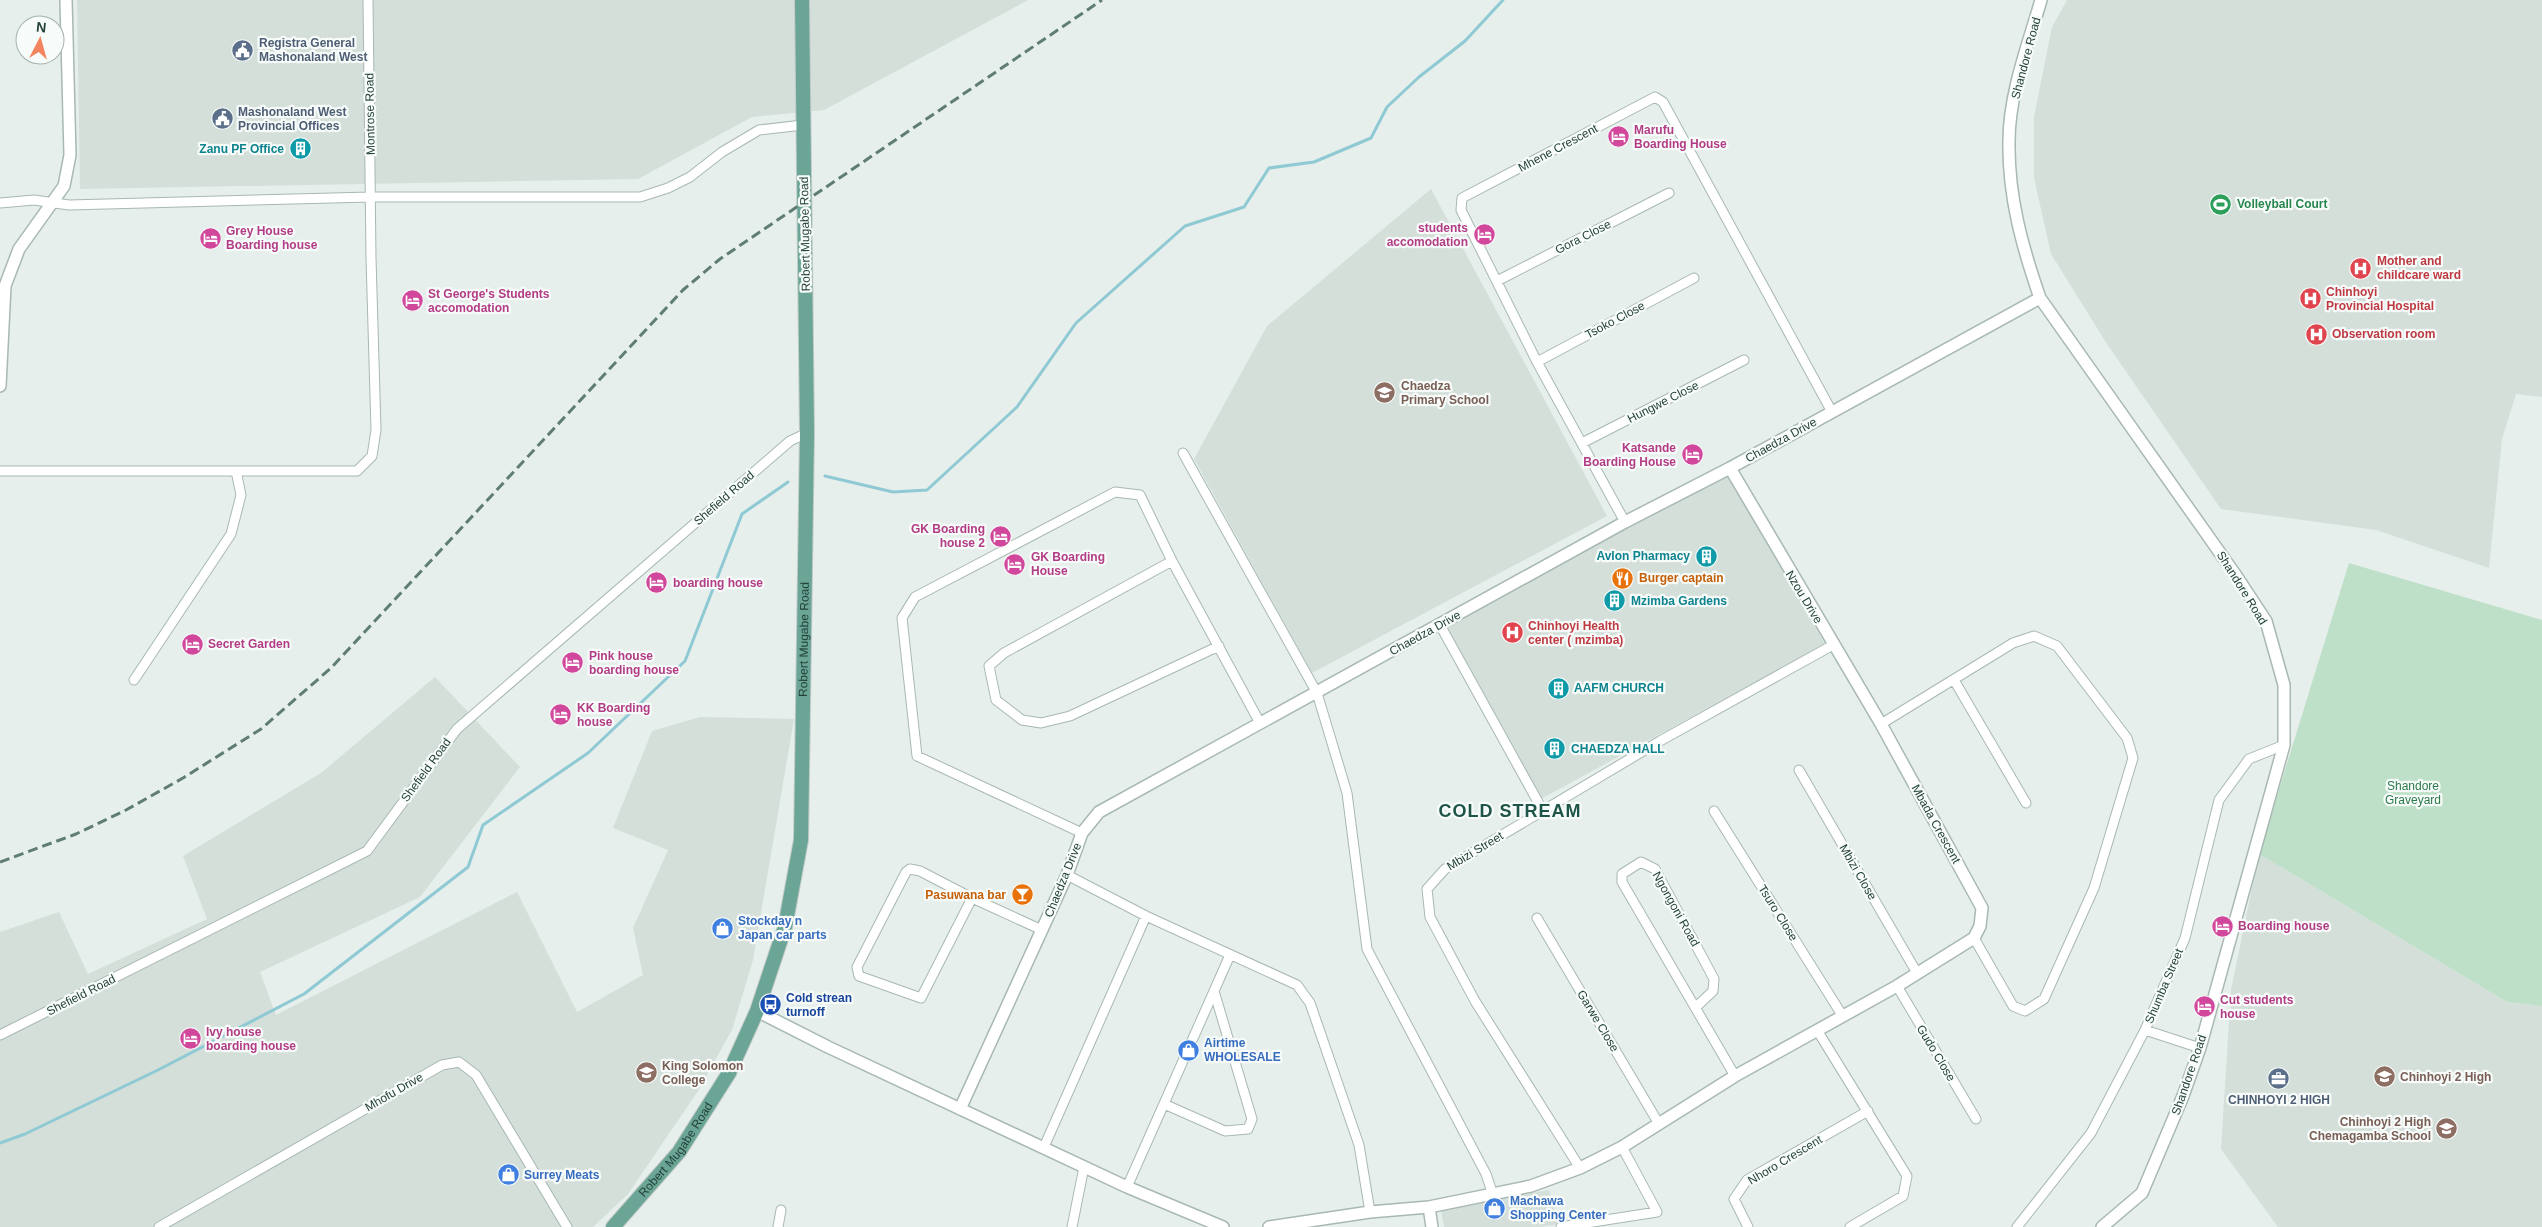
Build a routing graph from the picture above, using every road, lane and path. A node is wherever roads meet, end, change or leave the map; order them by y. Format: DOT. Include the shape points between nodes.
graph roads {
  1 [pos="66,0"];
  2 [pos="368,0"];
  3 [pos="802,0"];
  4 [pos="2042,0"];
  5 [pos="803,125"];
  6 [pos="1669,194"];
  7 [pos="371,198"];
  8 [pos="0,203"];
  9 [pos="51,204"];
  10 [pos="1694,278"];
  11 [pos="1497,282"];
  12 [pos="2040,298"];
  13 [pos="1744,360"];
  14 [pos="1537,362"];
  15 [pos="0,386"];
  16 [pos="1832,412"];
  17 [pos="807,433"];
  18 [pos="1582,443"];
  19 [pos="1183,453"];
  20 [pos="1730,468"];
  21 [pos="0,471"];
  22 [pos="236,472"];
  23 [pos="1625,522"];
  24 [pos="1172,561"];
  25 [pos="1440,625"];
  26 [pos="1833,645"];
  27 [pos="1219,646"];
  28 [pos="134,680"];
  29 [pos="1954,680"];
  30 [pos="1317,693"];
  31 [pos="1260,723"];
  32 [pos="1881,724"];
  33 [pos="2284,745"];
  34 [pos="1799,770"];
  35 [pos="2026,803"];
  36 [pos="1543,811"];
  37 [pos="1714,811"];
  38 [pos="1082,833"];
  39 [pos="1067,875"];
  40 [pos="972,898"];
  41 [pos="1146,916"];
  42 [pos="1537,918"];
  43 [pos="1042,930"];
  44 [pos="1974,938"];
  45 [pos="1230,954"];
  46 [pos="1917,973"];
  47 [pos="1897,986"];
  48 [pos="1214,991"];
  49 [pos="1696,1007"];
  50 [pos="757,1011"];
  51 [pos="1842,1015"];
  52 [pos="1818,1030"];
  53 [pos="2145,1030"];
  54 [pos="0,1035"];
  55 [pos="2200,1048"];
  56 [pos="1735,1076"];
  57 [pos="1164,1104"];
  58 [pos="960,1108"];
  59 [pos="1868,1111"];
  60 [pos="1976,1119"];
  61 [pos="1659,1124"];
  62 [pos="1044,1147"];
  63 [pos="1622,1147"];
  64 [pos="1084,1167"];
  65 [pos="1580,1168"];
  66 [pos="1127,1187"];
  67 [pos="1493,1195"];
  68 [pos="1429,1208"];
  69 [pos="781,1210"];
  70 [pos="1370,1212"];
  71 [pos="564,1226"];
  72 [pos="159,1227"];
  73 [pos="613,1227"];
  74 [pos="778,1227"];
  75 [pos="1072,1227"];
  76 [pos="1222,1227"];
  77 [pos="1269,1227"];
  78 [pos="1432,1227"];
  79 [pos="1561,1227"];
  80 [pos="1748,1227"];
  81 [pos="1850,1227"];
  82 [pos="2017,1227"];
  83 [pos="2102,1227"];
  1 -- 9 [label="street" via="70,154 64,186"];
  2 -- 7 [label="street, Montrose Road"];
  3 -- 5 [label="main road, Robert Mugabe Road"];
  4 -- 12 [label="street, Shandore Road" via="2016,86 2009,140 2014,212"];
  5 -- 7 [label="street" via="759,130 690,176 668,188 640,197"];
  5 -- 17 [label="main road, Robert Mugabe Road"];
  6 -- 11 [label="street, Gora Close"];
  7 -- 9 [label="street"];
  7 -- 22 [label="street, Montrose Road" via="376,430 372,456 357,471"];
  8 -- 9 [label="street" via="34,200"];
  9 -- 15 [label="street" via="19,249 5,286"];
  10 -- 14 [label="street, Tsoko Close"];
  11 -- 14 [label="street, Mhene Crescent"];
  11 -- 16 [label="street, Mhene Crescent" via="1461,210 1462,198 1655,97 1663,102"];
  12 -- 16 [label="street, Chaedza Drive"];
  12 -- 33 [label="street, Shandore Road" via="2266,621 2284,686"];
  13 -- 18 [label="street, Hungwe Close"];
  14 -- 18 [label="street, Mhene Crescent"];
  16 -- 20 [label="street, Chaedza Drive"];
  17 -- 50 [label="main road, Robert Mugabe Road" via="801,840 785,927"];
  17 -- 54 [label="street, Shefield Road" via="790,441 457,729 367,851"];
  18 -- 23 [label="street, Mhene Crescent"];
  19 -- 30 [label="street"];
  20 -- 23 [label="street, Chaedza Drive"];
  20 -- 26 [label="street, Nzou Drive"];
  21 -- 22 [label="street, Montrose Road"];
  22 -- 28 [label="street" via="241,495 231,534"];
  23 -- 25 [label="street, Chaedza Drive"];
  24 -- 27 [label="street"];
  24 -- 27 [label="street" via="1004,653 988,666 996,700 1022,720 1042,723 1060,718"];
  24 -- 38 [label="street" via="1140,495 1115,492 914,597 902,618 917,756"];
  25 -- 30 [label="street, Chaedza Drive"];
  25 -- 36 [label="street"];
  26 -- 32 [label="street, Nzou Drive"];
  26 -- 36 [label="street, Mbizi Street" via="1660,741"];
  27 -- 31 [label="street"];
  29 -- 32 [label="street"];
  29 -- 35 [label="street"];
  29 -- 44 [label="street" via="2013,643 2034,636 2057,646 2127,738 2133,758 2094,888 2044,999 2024,1011 2013,1006"];
  30 -- 31 [label="street, Chaedza Drive"];
  30 -- 67 [label="street" via="1347,793 1367,949 1486,1174"];
  31 -- 38 [label="street, Chaedza Drive" via="1099,812"];
  32 -- 44 [label="street, Mbada Crescent" via="1982,908 1980,926"];
  33 -- 53 [label="street, Shumba Street" via="2249,759 2219,800 2185,938"];
  33 -- 55 [label="street, Shandore Road"];
  34 -- 46 [label="street, Mbizi Close"];
  36 -- 65 [label="street, Mbizi Street" via="1445,869 1427,890 1430,917 1475,1001"];
  37 -- 51 [label="street, Tsuro Close"];
  38 -- 39 [label="street, Chaedza Drive"];
  39 -- 41 [label="street"];
  39 -- 43 [label="street, Chaedza Drive"];
  40 -- 40 [label="street" via="910,869 857,967 859,976 921,998"];
  40 -- 43 [label="street"];
  41 -- 45 [label="street"];
  41 -- 62 [label="street"];
  42 -- 61 [label="street, Garwe Close"];
  43 -- 58 [label="street, Chaedza Drive"];
  44 -- 46 [label="street"];
  45 -- 48 [label="street"];
  45 -- 70 [label="street" via="1296,985 1310,1003 1359,1145"];
  46 -- 47 [label="street"];
  47 -- 51 [label="street"];
  47 -- 60 [label="street, Gudo Close"];
  48 -- 57 [label="street"];
  48 -- 57 [label="street" via="1252,1119 1248,1130 1225,1132"];
  49 -- 49 [label="street, Ngongoni Road" via="1622,882 1622,874 1640,862 1655,869 1714,979 1713,991"];
  49 -- 56 [label="street, Ngongoni Road"];
  50 -- 58 [label="street"];
  50 -- 73 [label="main road, Robert Mugabe Road" via="728,1075 679,1152"];
  51 -- 52 [label="street"];
  52 -- 56 [label="street"];
  52 -- 59 [label="street"];
  53 -- 55 [label="street"];
  53 -- 82 [label="street, Shumba Street" via="2090,1133"];
  55 -- 83 [label="street, Shandore Road" via="2142,1193"];
  56 -- 61 [label="street"];
  57 -- 66 [label="street"];
  58 -- 62 [label="street"];
  59 -- 80 [label="street, Nhoro Crescent" via="1747,1180 1734,1199"];
  59 -- 81 [label="street" via="1906,1176 1903,1196"];
  61 -- 63 [label="street"];
  62 -- 64 [label="street"];
  63 -- 65 [label="street"];
  63 -- 79 [label="street" via="1657,1212"];
  64 -- 66 [label="street"];
  64 -- 75 [label="street"];
  65 -- 67 [label="street" via="1531,1186"];
  66 -- 76 [label="street"];
  67 -- 68 [label="street"];
  68 -- 70 [label="street"];
  68 -- 78 [label="street"];
  69 -- 74 [label="street"];
  70 -- 77 [label="street"];
  71 -- 72 [label="street, Mhofu Drive" via="476,1075 459,1062 442,1065"];
}
